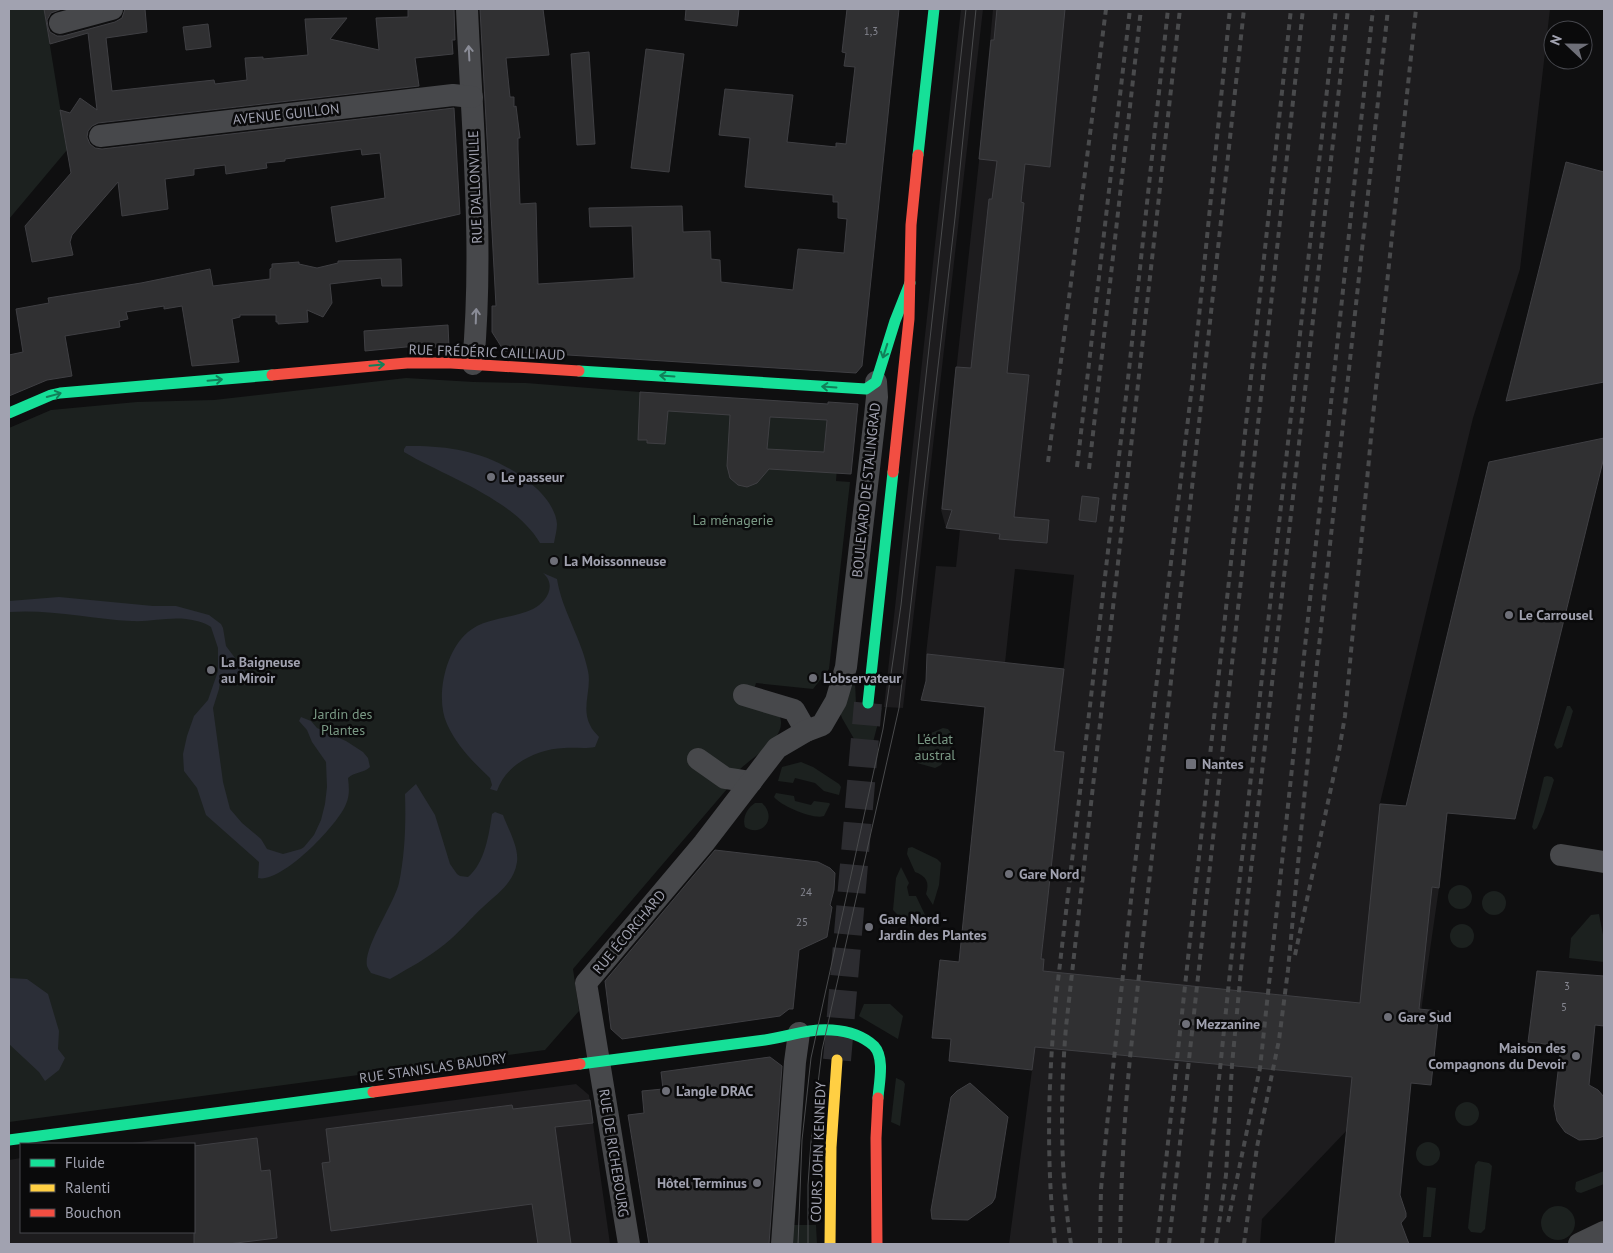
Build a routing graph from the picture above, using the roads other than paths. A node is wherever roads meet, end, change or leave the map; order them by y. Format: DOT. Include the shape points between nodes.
graph roads {
  1 [pos="112,9"];
  2 [pos="467,9"];
  3 [pos="934,9"];
  4 [pos="60,23"];
  5 [pos="472,97"];
  6 [pos="100,136"];
  7 [pos="910,283"];
  8 [pos="473,364"];
  9 [pos="876,382"];
  10 [pos="9,413"];
  11 [pos="744,695"];
  12 [pos="868,703"];
  13 [pos="806,731"];
  14 [pos="698,758"];
  15 [pos="751,782"];
  16 [pos="1561,855"];
  17 [pos="1604,862"];
  18 [pos="799,1033"];
  19 [pos="837,1060"];
  20 [pos="599,1061"];
  21 [pos="9,1140"];
  22 [pos="1604,1232"];
  23 [pos="628,1244"];
  24 [pos="782,1244"];
  25 [pos="830,1244"];
  26 [pos="877,1244"];
  27 [pos="1578,1244"];
  1 -- 4 [label="street"];
  5 -- 2 [label="street, RUE D'ALLONVILLE, one-way"];
  3 -- 7 [label="street, BOULEVARD DE STALINGRAD" via="911,225"];
  5 -- 6 [label="street, AVENUE GUILLON" via="453,95"];
  8 -- 5 [label="street, RUE D'ALLONVILLE, one-way" via="477,210"];
  7 -- 9 [label="street, BOULEVARD DE STALINGRAD, one-way"];
  7 -- 12 [label="street, BOULEVARD DE STALINGRAD" via="906,356"];
  9 -- 8 [label="street, RUE FRÉDÉRIC CAILLIAUD, one-way" via="866,389"];
  10 -- 8 [label="street, RUE FRÉDÉRIC CAILLIAUD, one-way" via="60,393 407,363"];
  9 -- 13 [label="street, BOULEVARD DE STALINGRAD" via="875,416 846,667 836,701 822,725"];
  11 -- 13 [label="street" via="794,710"];
  13 -- 15 [label="street, BOULEVARD DE STALINGRAD" via="776,748"];
  14 -- 15 [label="street" via="725,778"];
  15 -- 20 [label="street, RUE ÉCORCHARD" via="586,983"];
  16 -- 17 [label="street"];
  18 -- 20 [label="street, RUE STANISLAS BAUDRY"];
  18 -- 24 [label="street"];
  18 -- 26 [label="street, RUE STANISLAS BAUDRY" via="841,1029 875,1047 880,1058 876,1138"];
  19 -- 25 [label="street, COURS JOHN KENNEDY" via="831,1147"];
  20 -- 21 [label="street, RUE STANISLAS BAUDRY"];
  20 -- 23 [label="street, RUE DE RICHEBOURG"];
  22 -- 27 [label="street"];
}
